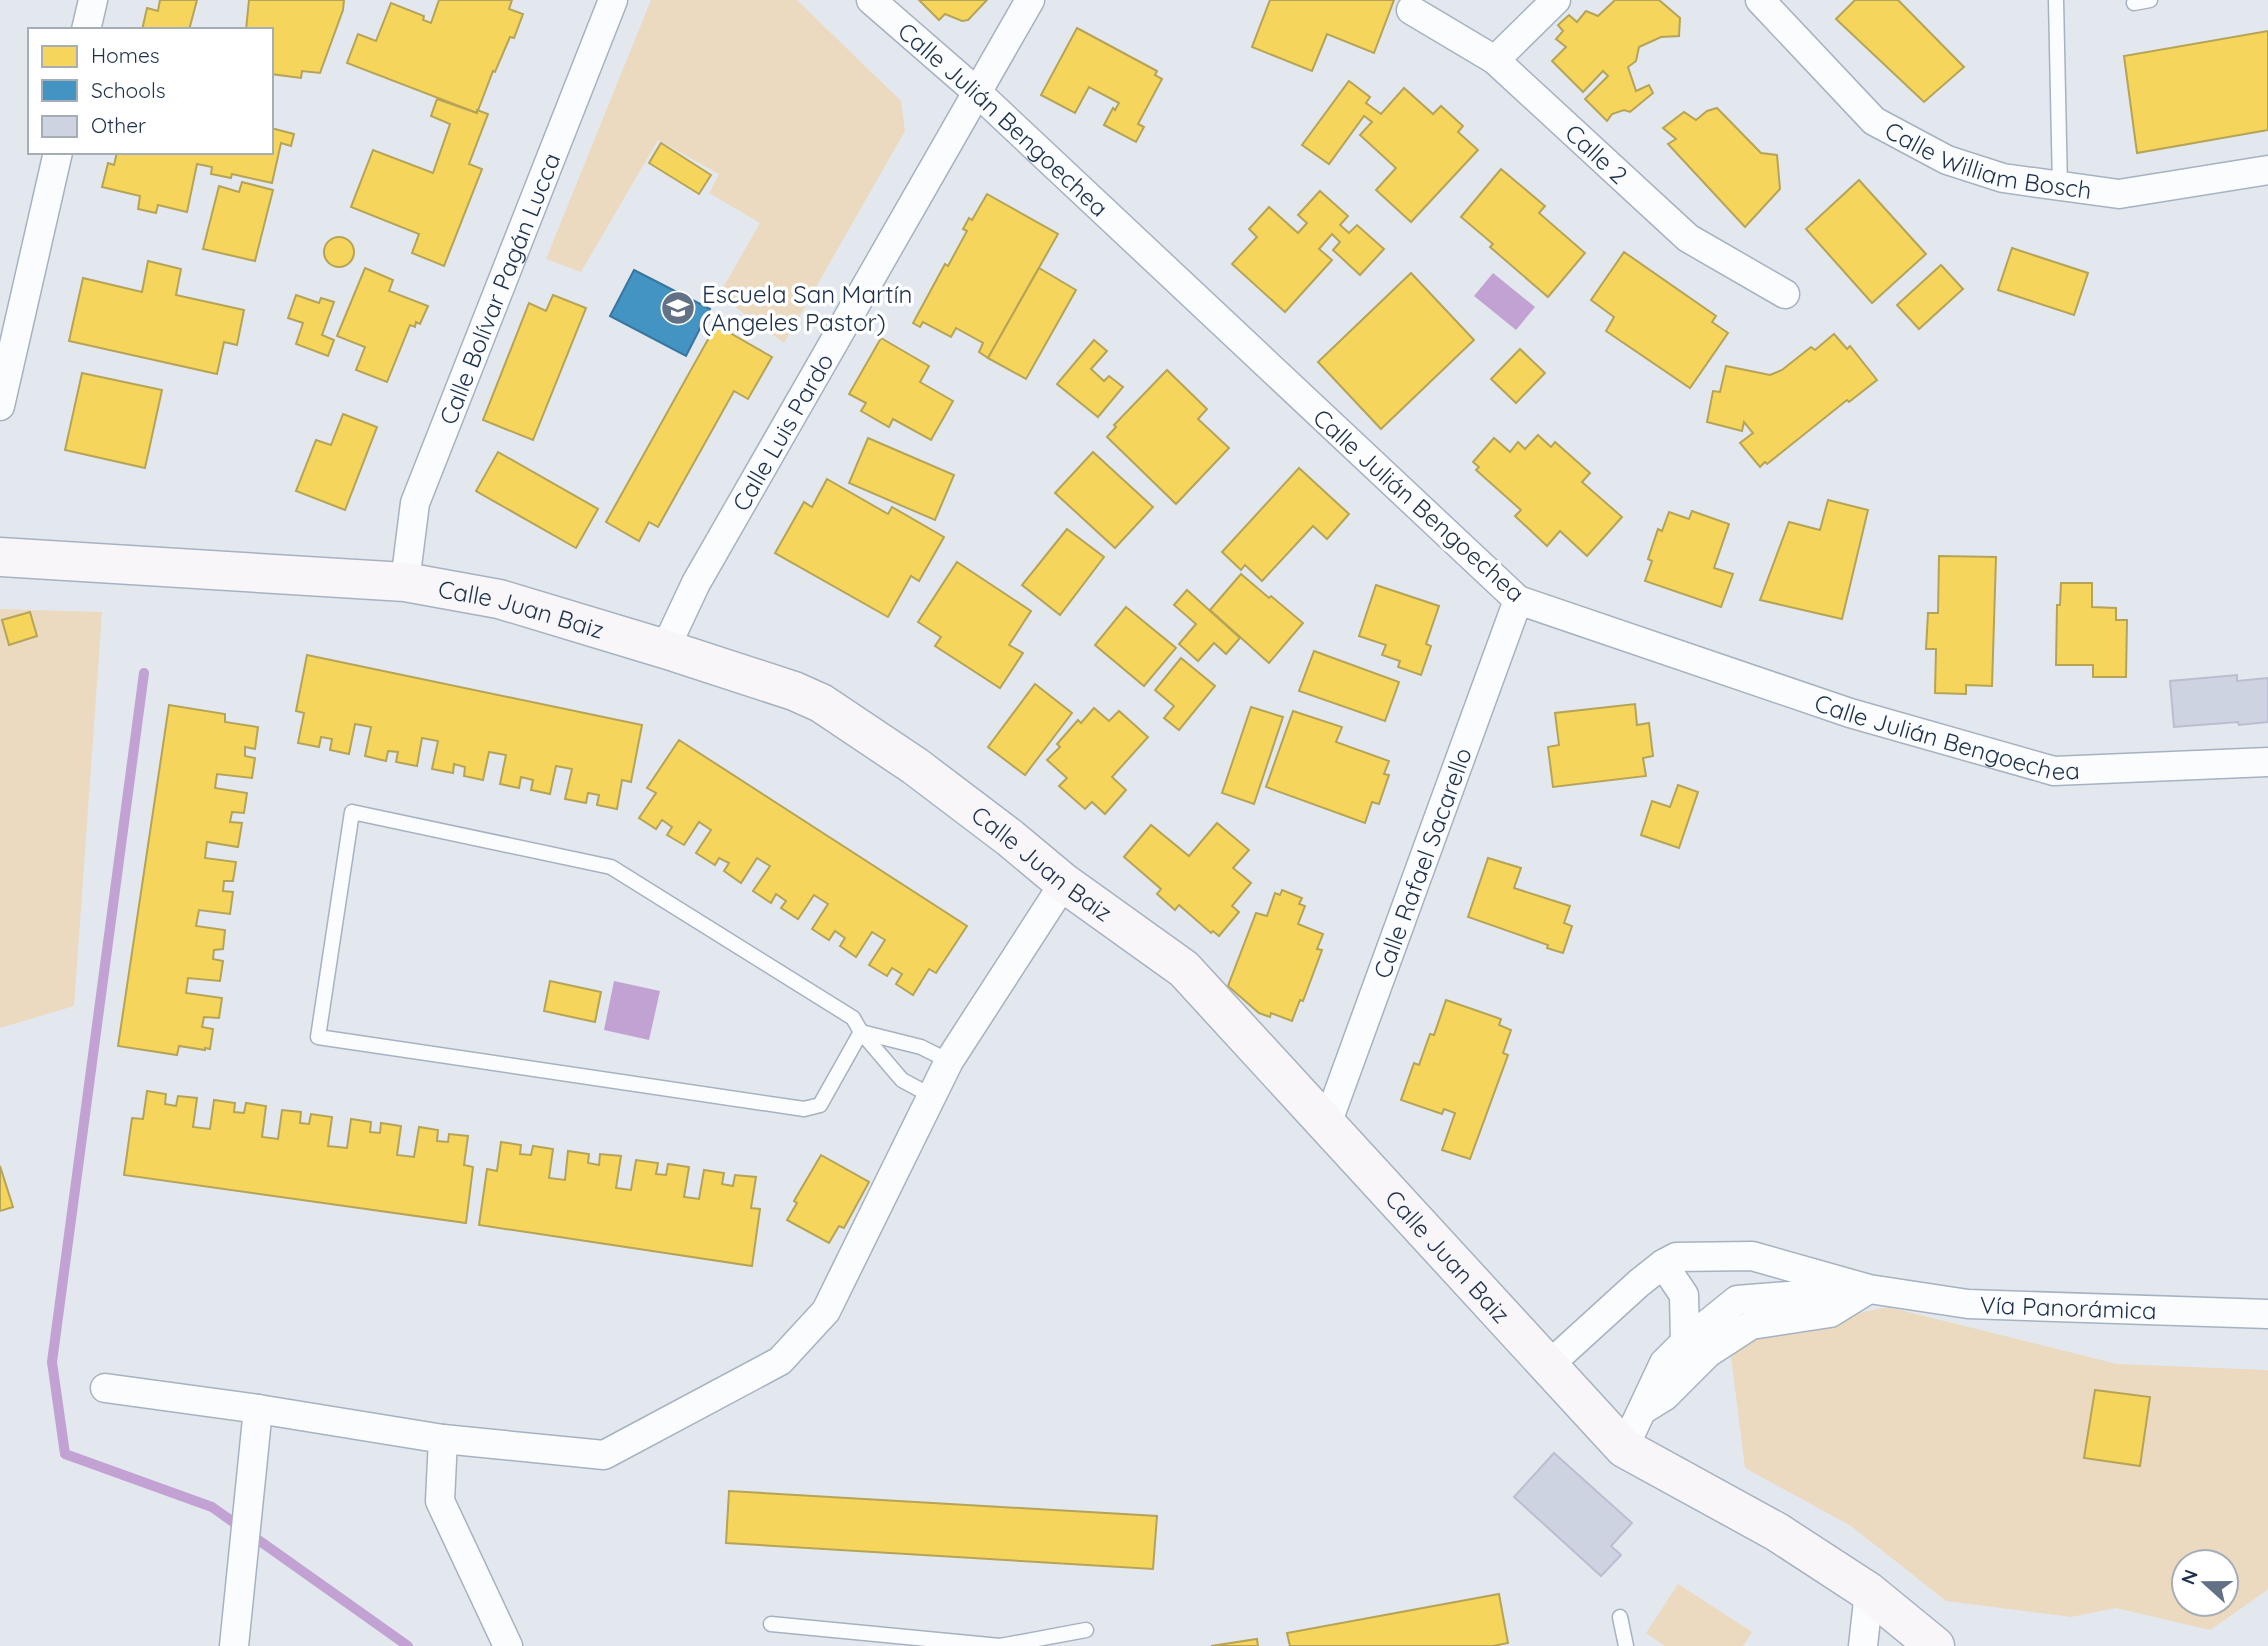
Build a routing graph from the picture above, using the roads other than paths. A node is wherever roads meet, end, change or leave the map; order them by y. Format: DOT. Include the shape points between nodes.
graph roads {
  1 [pos="93,0"];
  2 [pos="613,0"];
  3 [pos="871,0"];
  4 [pos="1030,0"];
  5 [pos="1556,0"];
  6 [pos="1760,0"];
  7 [pos="2056,0"];
  8 [pos="2150,0"];
  9 [pos="2134,3"];
  10 [pos="1411,10"];
  11 [pos="86,28"];
  12 [pos="1495,60"];
  13 [pos="978,93"];
  14 [pos="58,154"];
  15 [pos="2268,170"];
  16 [pos="2060,188"];
  17 [pos="1785,294"];
  18 [pos="0,406"];
  19 [pos="0,557"];
  20 [pos="405,582"];
  21 [pos="1518,600"];
  22 [pos="665,649"];
  23 [pos="2268,762"];
  24 [pos="1065,883"];
  25 [pos="861,1032"];
  26 [pos="949,1062"];
  27 [pos="930,1095"];
  28 [pos="1327,1124"];
  29 [pos="1663,1264"];
  30 [pos="1869,1289"];
  31 [pos="2268,1314"];
  32 [pos="1685,1342"];
  33 [pos="1549,1365"];
  34 [pos="105,1388"];
  35 [pos="258,1409"];
  36 [pos="1642,1410"];
  37 [pos="443,1438"];
  38 [pos="1624,1448"];
  39 [pos="1869,1592"];
  40 [pos="1620,1617"];
  41 [pos="771,1624"];
  42 [pos="1086,1630"];
  43 [pos="234,1646"];
  44 [pos="508,1646"];
  45 [pos="1000,1646"];
  46 [pos="1626,1646"];
  47 [pos="1863,1646"];
  48 [pos="1935,1646"];
  1 -- 11 [label="street"];
  2 -- 20 [label="street, Calle Bolívar Pagán Lucca" via="415,503"];
  3 -- 13 [label="street, Calle Julián Bengoechea"];
  4 -- 13 [label="street, Calle Luis Pardo"];
  5 -- 12 [label="street"];
  6 -- 16 [label="street, Calle William Bosch" via="1874,121 1947,160 2003,178"];
  7 -- 16 [label="lane"];
  8 -- 9 [label="lane"];
  10 -- 12 [label="street, Calle 2"];
  12 -- 17 [label="street, Calle 2" via="1688,238"];
  13 -- 21 [label="street, Calle Julián Bengoechea"];
  13 -- 22 [label="street, Calle Luis Pardo" via="696,583"];
  14 -- 18 [label="street"];
  15 -- 16 [label="street, Calle William Bosch" via="2119,194"];
  19 -- 20 [label="street, Calle Juan Baiz"];
  20 -- 22 [label="street, Calle Juan Baiz" via="499,599"];
  21 -- 23 [label="street, Calle Julián Bengoechea" via="1850,713 2054,771"];
  21 -- 28 [label="street, Calle Rafael Sacarello"];
  22 -- 24 [label="street, Calle Juan Baiz" via="821,703 915,766"];
  24 -- 26 [label="street"];
  24 -- 28 [label="street, Calle Juan Baiz" via="1184,969"];
  25 -- 25 [label="lane" via="853,1018 611,867 352,812 318,1037 804,1109 821,1105"];
  25 -- 26 [label="lane" via="921,1047"];
  25 -- 27 [label="lane" via="902,1080"];
  26 -- 27 [label="street"];
  27 -- 37 [label="street" via="826,1311 780,1361 604,1455"];
  28 -- 33 [label="street, Calle Juan Baiz"];
  29 -- 30 [label="street, Vía Panorámica" via="1676,1257 1752,1256"];
  29 -- 32 [label="street" via="1684,1295"];
  29 -- 33 [label="street, Vía Panorámica"];
  30 -- 31 [label="street, Vía Panorámica" via="1968,1304"];
  30 -- 32 [label="street, Vía Panorámica" via="1737,1300"];
  30 -- 36 [label="street" via="1830,1313 1751,1325 1708,1353 1665,1396"];
  32 -- 36 [label="street, Vía Panorámica" via="1664,1363"];
  33 -- 38 [label="street, Calle Juan Baiz"];
  34 -- 35 [label="street"];
  35 -- 37 [label="street"];
  35 -- 43 [label="street"];
  36 -- 38 [label="street, Vía Panorámica"];
  37 -- 44 [label="street" via="440,1501"];
  38 -- 39 [label="street, Calle Juan Baiz" via="1777,1532"];
  39 -- 47 [label="street"];
  39 -- 48 [label="street, Calle Juan Baiz"];
  40 -- 46 [label="lane"];
  41 -- 45 [label="lane"];
  42 -- 45 [label="lane"];
}
